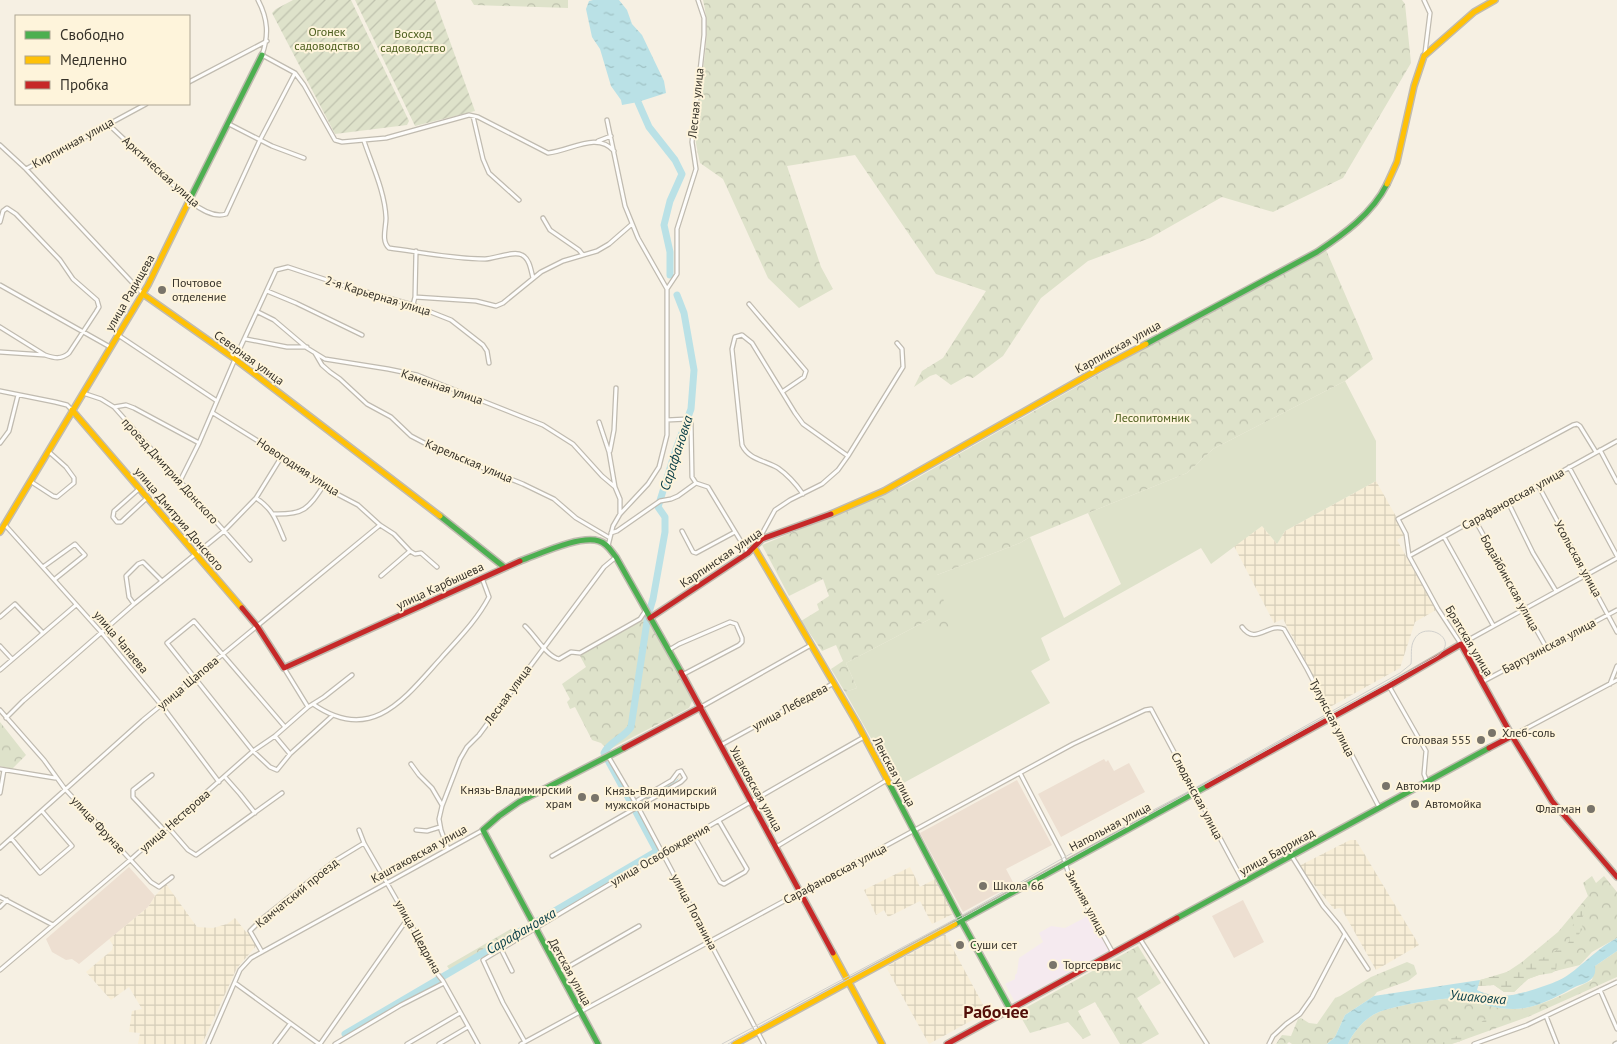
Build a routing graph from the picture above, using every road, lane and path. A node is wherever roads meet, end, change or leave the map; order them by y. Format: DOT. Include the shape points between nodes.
graph roads {
  1 [pos="258,0"];
  2 [pos="698,0"];
  3 [pos="1424,0"];
  4 [pos="1495,0"];
  5 [pos="267,41"];
  6 [pos="1425,54"];
  7 [pos="262,55"];
  8 [pos="295,73"];
  9 [pos="190,81"];
  10 [pos="144,105"];
  11 [pos="473,116"];
  12 [pos="607,120"];
  13 [pos="108,124"];
  14 [pos="229,124"];
  15 [pos="611,136"];
  16 [pos="260,140"];
  17 [pos="364,141"];
  18 [pos="598,141"];
  19 [pos="0,145"];
  20 [pos="614,151"];
  21 [pos="304,158"];
  22 [pos="26,169"];
  23 [pos="519,200"];
  24 [pos="191,202"];
  25 [pos="543,218"];
  26 [pos="0,222"];
  27 [pos="632,224"];
  28 [pos="416,251"];
  29 [pos="583,255"];
  30 [pos="533,278"];
  31 [pos="0,285"];
  32 [pos="666,289"];
  33 [pos="267,292"];
  34 [pos="143,294"];
  35 [pos="415,297"];
  36 [pos="413,304"];
  37 [pos="749,304"];
  38 [pos="258,312"];
  39 [pos="0,327"];
  40 [pos="83,332"];
  41 [pos="118,335"];
  42 [pos="362,335"];
  43 [pos="246,339"];
  44 [pos="897,343"];
  45 [pos="110,347"];
  46 [pos="307,348"];
  47 [pos="0,352"];
  48 [pos="315,353"];
  49 [pos="45,354"];
  50 [pos="235,359"];
  51 [pos="489,363"];
  52 [pos="616,388"];
  53 [pos="0,391"];
  54 [pos="782,392"];
  55 [pos="82,393"];
  56 [pos="18,395"];
  57 [pos="217,401"];
  58 [pos="114,407"];
  59 [pos="72,410"];
  60 [pos="213,414"];
  61 [pos="667,420"];
  62 [pos="599,422"];
  63 [pos="1617,441"];
  64 [pos="0,443"];
  65 [pos="199,443"];
  66 [pos="48,451"];
  67 [pos="1598,451"];
  68 [pos="609,452"];
  69 [pos="282,456"];
  70 [pos="848,456"];
  71 [pos="1569,467"];
  72 [pos="30,481"];
  73 [pos="180,481"];
  74 [pos="1617,482"];
  75 [pos="696,483"];
  76 [pos="324,485"];
  77 [pos="1538,485"];
  78 [pos="615,487"];
  79 [pos="140,488"];
  80 [pos="803,494"];
  81 [pos="148,497"];
  82 [pos="256,498"];
  83 [pos="1508,502"];
  84 [pos="273,514"];
  85 [pos="620,514"];
  86 [pos="1475,520"];
  87 [pos="2,523"];
  88 [pos="380,524"];
  89 [pos="224,531"];
  90 [pos="682,531"];
  91 [pos="0,532"];
  92 [pos="735,532"];
  93 [pos="611,533"];
  94 [pos="1444,537"];
  95 [pos="284,538"];
  96 [pos="610,538"];
  97 [pos="600,541"];
  98 [pos="758,542"];
  99 [pos="608,546"];
  100 [pos="754,547"];
  101 [pos="410,551"];
  102 [pos="196,553"];
  103 [pos="748,553"];
  104 [pos="1409,556"];
  105 [pos="616,557"];
  106 [pos="1617,557"];
  107 [pos="250,560"];
  108 [pos="44,567"];
  109 [pos="437,567"];
  110 [pos="504,567"];
  111 [pos="1586,575"];
  112 [pos="380,576"];
  113 [pos="482,578"];
  114 [pos="54,579"];
  115 [pos="162,581"];
  116 [pos="1556,591"];
  117 [pos="134,604"];
  118 [pos="76,605"];
  119 [pos="1524,609"];
  120 [pos="646,610"];
  121 [pos="1617,610"];
  122 [pos="1608,615"];
  123 [pos="0,617"];
  124 [pos="650,618"];
  125 [pos="257,626"];
  126 [pos="524,626"];
  127 [pos="1493,626"];
  128 [pos="1242,627"];
  129 [pos="101,632"];
  130 [pos="1617,632"];
  131 [pos="43,633"];
  132 [pos="1461,644"];
  133 [pos="0,646"];
  134 [pos="811,646"];
  135 [pos="543,647"];
  136 [pos="1546,647"];
  137 [pos="669,651"];
  138 [pos="223,654"];
  139 [pos="12,659"];
  140 [pos="1617,666"];
  141 [pos="284,668"];
  142 [pos="0,670"];
  143 [pos="352,674"];
  144 [pos="682,675"];
  145 [pos="194,678"];
  146 [pos="1617,680"];
  147 [pos="1482,682"];
  148 [pos="834,683"];
  149 [pos="1610,684"];
  150 [pos="1390,686"];
  151 [pos="313,704"];
  152 [pos="162,706"];
  153 [pos="308,707"];
  154 [pos="701,707"];
  155 [pos="1151,708"];
  156 [pos="0,710"];
  157 [pos="332,716"];
  158 [pos="1332,717"];
  159 [pos="6,718"];
  160 [pos="285,727"];
  161 [pos="275,736"];
  162 [pos="1512,736"];
  163 [pos="864,737"];
  164 [pos="721,745"];
  165 [pos="253,750"];
  166 [pos="290,754"];
  167 [pos="607,756"];
  168 [pos="411,764"];
  169 [pos="2,769"];
  170 [pos="1020,773"];
  171 [pos="152,774"];
  172 [pos="225,777"];
  173 [pos="56,778"];
  174 [pos="887,780"];
  175 [pos="219,782"];
  176 [pos="1427,782"];
  177 [pos="65,789"];
  178 [pos="0,793"];
  179 [pos="282,793"];
  180 [pos="1195,793"];
  181 [pos="751,802"];
  182 [pos="442,806"];
  183 [pos="638,806"];
  184 [pos="1379,807"];
  185 [pos="42,811"];
  186 [pos="255,813"];
  187 [pos="719,821"];
  188 [pos="168,827"];
  189 [pos="440,827"];
  190 [pos="164,830"];
  191 [pos="359,830"];
  192 [pos="416,830"];
  193 [pos="483,830"];
  194 [pos="914,831"];
  195 [pos="694,836"];
  196 [pos="11,838"];
  197 [pos="364,843"];
  198 [pos="776,846"];
  199 [pos="0,848"];
  200 [pos="448,848"];
  201 [pos="662,852"];
  202 [pos="1291,855"];
  203 [pos="552,856"];
  204 [pos="130,860"];
  205 [pos="1065,864"];
  206 [pos="172,877"];
  207 [pos="1617,877"];
  208 [pos="1244,882"];
  209 [pos="388,883"];
  210 [pos="800,893"];
  211 [pos="0,897"];
  212 [pos="6,900"];
  213 [pos="0,908"];
  214 [pos="408,918"];
  215 [pos="961,921"];
  216 [pos="53,925"];
  217 [pos="534,926"];
  218 [pos="639,926"];
  219 [pos="1346,934"];
  220 [pos="1140,939"];
  221 [pos="710,942"];
  222 [pos="501,949"];
  223 [pos="262,952"];
  224 [pos="1113,953"];
  225 [pos="1368,968"];
  226 [pos="0,970"];
  227 [pos="512,971"];
  228 [pos="559,972"];
  229 [pos="443,982"];
  230 [pos="849,982"];
  231 [pos="1617,982"];
  232 [pos="235,983"];
  233 [pos="1600,990"];
  234 [pos="1010,1010"];
  235 [pos="580,1011"];
  236 [pos="460,1013"];
  237 [pos="1546,1016"];
  238 [pos="290,1024"];
  239 [pos="468,1027"];
  240 [pos="1617,1029"];
  241 [pos="758,1032"];
  242 [pos="523,1043"];
  243 [pos="208,1044"];
  244 [pos="275,1044"];
  245 [pos="320,1044"];
  246 [pos="335,1044"];
  247 [pos="407,1044"];
  248 [pos="439,1044"];
  249 [pos="478,1044"];
  250 [pos="598,1044"];
  251 [pos="735,1044"];
  252 [pos="764,1044"];
  253 [pos="882,1044"];
  254 [pos="947,1044"];
  255 [pos="1207,1044"];
  256 [pos="1269,1044"];
  257 [pos="1474,1044"];
  258 [pos="1557,1044"];
  1 -- 5 [label="street" via="264,11"];
  2 -- 32 [label="street, Лесная улица" via="704,18 704,35 692,142 696,169 677,229 678,274"];
  3 -- 6 [label="street" via="1430,13"];
  4 -- 6 [label="street" via="1479,8"];
  5 -- 7 [label="street"];
  5 -- 9 [label="street"];
  6 -- 98 [label="street, Карпинская улица" via="1391,178 1362,216 1322,249 1096,370 884,491"];
  7 -- 8 [label="street"];
  7 -- 14 [label="street, улица Радищева"];
  8 -- 16 [label="street"];
  8 -- 17 [label="street" via="335,140"];
  10 -- 13 [label="street, Кирпичная улица"];
  11 -- 17 [label="street"];
  11 -- 18 [label="street" via="548,153"];
  11 -- 23 [label="street" via="489,173"];
  12 -- 15 [label="street"];
  13 -- 22 [label="street, Кирпичная улица"];
  13 -- 24 [label="street, Арктическая улица"];
  14 -- 16 [label="street"];
  14 -- 24 [label="street, улица Радищева"];
  15 -- 18 [label="street"];
  15 -- 20 [label="street"];
  16 -- 21 [label="street"];
  16 -- 24 [label="street, Арктическая улица" via="226,214 217,215"];
  17 -- 28 [label="street" via="386,217 385,244 389,248"];
  18 -- 20 [label="street"];
  19 -- 22 [label="street, Северная улица"];
  20 -- 27 [label="street" via="624,206"];
  22 -- 34 [label="street, Северная улица"];
  24 -- 34 [label="street, улица Радищева"];
  25 -- 29 [label="street" via="550,230"];
  26 -- 40 [label="street" via="7,208 16,214 97,300 99,307"];
  27 -- 29 [label="street, 2-я Карьерная улица" via="609,244"];
  27 -- 32 [label="street"];
  28 -- 30 [label="street" via="473,258 522,254 528,260"];
  28 -- 35 [label="street"];
  29 -- 30 [label="street, 2-я Карьерная улица" via="563,261"];
  30 -- 35 [label="street, 2-я Карьерная улица" via="496,306 476,301"];
  31 -- 40 [label="street"];
  32 -- 61 [label="street"];
  33 -- 36 [label="street, 2-я Карьерная улица" via="276,270 288,266 345,286"];
  33 -- 38 [label="street"];
  33 -- 42 [label="street"];
  34 -- 41 [label="street, улица Радищева"];
  34 -- 50 [label="street, Северная улица"];
  35 -- 36 [label="street"];
  36 -- 51 [label="street, 2-я Карьерная улица" via="451,320 472,334 484,345"];
  37 -- 54 [label="street" via="806,371 804,377"];
  38 -- 43 [label="street"];
  38 -- 46 [label="street, Каменная улица" via="274,320"];
  39 -- 49 [label="street"];
  40 -- 45 [label="street"];
  40 -- 49 [label="street" via="64,358"];
  41 -- 45 [label="street, улица Радищева"];
  41 -- 57 [label="street"];
  43 -- 46 [label="street"];
  43 -- 50 [label="street"];
  44 -- 70 [label="street" via="902,349 903,367"];
  45 -- 55 [label="street, улица Радищева"];
  46 -- 48 [label="street, Каменная улица"];
  47 -- 49 [label="street"];
  48 -- 78 [label="street, Каменная улица" via="325,359 417,375 543,425 573,444"];
  48 -- 96 [label="street, Карельская улица" via="330,372 412,436 554,499 576,518"];
  50 -- 57 [label="street"];
  50 -- 110 [label="street, Северная улица"];
  52 -- 68 [label="street" via="614,430"];
  53 -- 56 [label="street, улица Дмитрия Донского"];
  54 -- 70 [label="street" via="803,424"];
  54 -- 80 [label="street" via="752,344 742,335 735,336 732,349 742,445 749,456 768,462 793,480"];
  55 -- 58 [label="street, проезд Дмитрия Донского"];
  55 -- 59 [label="street, улица Радищева"];
  56 -- 59 [label="street, улица Дмитрия Донского" via="67,405"];
  56 -- 64 [label="street" via="9,431"];
  57 -- 60 [label="street"];
  58 -- 65 [label="street" via="126,405 134,408"];
  58 -- 73 [label="street, проезд Дмитрия Донского"];
  59 -- 66 [label="street, улица Радищева"];
  59 -- 79 [label="street, улица Дмитрия Донского"];
  60 -- 65 [label="street"];
  60 -- 69 [label="street, Новогодняя улица"];
  61 -- 75 [label="street" via="687,419 692,425 692,477"];
  61 -- 85 [label="street" via="667,435 659,467"];
  62 -- 68 [label="street"];
  63 -- 67 [label="street, Сарафановская улица"];
  65 -- 73 [label="street"];
  66 -- 72 [label="street, улица Радищева"];
  66 -- 72 [label="street" via="66,467 74,483 53,496"];
  67 -- 71 [label="street, Сарафановская улица"];
  67 -- 74 [label="street"];
  67 -- 104 [label="street, Братская улица" via="1580,426 1573,425 1398,519 1406,534"];
  68 -- 78 [label="street"];
  69 -- 76 [label="street, Новогодняя улица"];
  69 -- 82 [label="street"];
  70 -- 80 [label="street" via="830,477"];
  71 -- 77 [label="street, Сарафановская улица"];
  71 -- 106 [label="street, Напольная улица"];
  72 -- 87 [label="street, улица Радищева"];
  73 -- 89 [label="street, проезд Дмитрия Донского"];
  75 -- 92 [label="street" via="708,487"];
  75 -- 93 [label="street" via="678,496 660,501"];
  76 -- 84 [label="street" via="310,505 298,512"];
  76 -- 88 [label="street, Новогодняя улица" via="358,505"];
  77 -- 83 [label="street, Сарафановская улица"];
  77 -- 111 [label="street, Усольская улица"];
  78 -- 85 [label="street" via="620,499"];
  79 -- 81 [label="street, улица Дмитрия Донского"];
  79 -- 81 [label="street" via="114,511 116,522 121,522"];
  80 -- 98 [label="street" via="775,510"];
  81 -- 102 [label="street, улица Дмитрия Донского"];
  82 -- 84 [label="street"];
  82 -- 89 [label="street"];
  83 -- 86 [label="street, Сарафановская улица"];
  83 -- 116 [label="street"];
  84 -- 95 [label="street"];
  85 -- 93 [label="street"];
  86 -- 94 [label="street, Сарафановская улица"];
  86 -- 119 [label="street, Бодайбинская улица"];
  87 -- 91 [label="street, улица Радищева"];
  87 -- 108 [label="street, улица Чапаева"];
  88 -- 101 [label="street, Новогодняя улица"];
  88 -- 125 [label="street, улица Щапова"];
  89 -- 102 [label="street"];
  89 -- 107 [label="street, проезд Дмитрия Донского"];
  90 -- 92 [label="street" via="696,553"];
  92 -- 103 [label="street"];
  93 -- 96 [label="street"];
  94 -- 104 [label="street, Сарафановская улица"];
  94 -- 127 [label="street"];
  96 -- 97 [label="street"];
  96 -- 99 [label="street"];
  97 -- 99 [label="street"];
  97 -- 110 [label="street, улица Карбышева" via="579,541"];
  98 -- 100 [label="street, Карпинская улица"];
  99 -- 105 [label="street, Ушаковская улица"];
  100 -- 103 [label="street, Карпинская улица"];
  100 -- 134 [label="street, Ленская улица"];
  101 -- 109 [label="street, Новогодняя улица" via="421,553"];
  101 -- 112 [label="street"];
  102 -- 115 [label="street"];
  102 -- 125 [label="street, улица Дмитрия Донского"];
  103 -- 124 [label="street, Карпинская улица"];
  104 -- 132 [label="street, Братская улица"];
  105 -- 120 [label="street, Ушаковская улица"];
  105 -- 135 [label="street, Лесная улица" via="604,567"];
  106 -- 111 [label="street, Напольная улица"];
  108 -- 114 [label="street, улица Чапаева"];
  108 -- 114 [label="street" via="75,544 80,548 85,555"];
  110 -- 113 [label="street, улица Карбышева"];
  111 -- 116 [label="street, Напольная улица"];
  111 -- 122 [label="street, Усольская улица"];
  113 -- 141 [label="street, улица Карбышева"];
  113 -- 157 [label="street" via="489,597 463,634 412,692 375,717 353,719"];
  114 -- 118 [label="street, улица Чапаева"];
  115 -- 117 [label="street"];
  115 -- 117 [label="street" via="143,562 138,564 126,576 129,597"];
  116 -- 119 [label="street, Напольная улица"];
  117 -- 129 [label="street"];
  118 -- 129 [label="street, улица Чапаева"];
  118 -- 131 [label="street"];
  119 -- 127 [label="street, Напольная улица"];
  119 -- 136 [label="street, Бодайбинская улица"];
  120 -- 124 [label="street, Ушаковская улица"];
  120 -- 135 [label="street" via="640,618 580,653 571,652 559,659"];
  121 -- 122 [label="street, Баргузинская улица"];
  122 -- 130 [label="street, Усольская улица"];
  122 -- 136 [label="street, Баргузинская улица"];
  123 -- 131 [label="street" via="15,604"];
  124 -- 137 [label="street, Ушаковская улица"];
  125 -- 138 [label="street, улица Щапова"];
  125 -- 141 [label="street, улица Дмитрия Донского"];
  126 -- 135 [label="street"];
  127 -- 132 [label="street, Напольная улица"];
  128 -- 158 [label="street, Тулунская улица" via="1246,633 1254,635 1284,629"];
  129 -- 152 [label="street, улица Чапаева"];
  129 -- 159 [label="street"];
  131 -- 139 [label="street"];
  132 -- 147 [label="street, Братская улица"];
  132 -- 150 [label="street, Напольная улица"];
  133 -- 139 [label="street"];
  134 -- 148 [label="street, Ленская улица"];
  134 -- 154 [label="street, Каштаковская улица"];
  135 -- 182 [label="street, Лесная улица" via="467,747"];
  136 -- 147 [label="street, Баргузинская улица"];
  137 -- 144 [label="street, Ушаковская улица"];
  137 -- 144 [label="street" via="730,622 736,624 742,638 739,645"];
  138 -- 145 [label="street, улица Щапова"];
  138 -- 145 [label="street" via="194,621 167,643"];
  138 -- 160 [label="street"];
  139 -- 142 [label="street"];
  140 -- 149 [label="street"];
  141 -- 153 [label="street, улица Дмитрия Донского"];
  143 -- 151 [label="street, улица Нестерова"];
  144 -- 154 [label="street, Ушаковская улица"];
  145 -- 152 [label="street, улица Щапова"];
  145 -- 165 [label="street"];
  146 -- 149 [label="street, улица Баррикад"];
  147 -- 162 [label="street, Братская улица"];
  148 -- 163 [label="street, Ленская улица"];
  148 -- 164 [label="street, улица Лебедева"];
  149 -- 162 [label="street, улица Баррикад"];
  150 -- 158 [label="street, Напольная улица"];
  150 -- 176 [label="street" via="1426,751 1424,774"];
  151 -- 153 [label="street, улица Нестерова"];
  151 -- 157 [label="street"];
  152 -- 175 [label="street, улица Чапаева"];
  152 -- 177 [label="street, улица Щапова"];
  153 -- 160 [label="street, улица Нестерова"];
  154 -- 164 [label="street, Ушаковская улица"];
  154 -- 167 [label="street, Каштаковская улица"];
  155 -- 170 [label="street, Сарафановская улица"];
  155 -- 180 [label="street, Слюдянская улица"];
  156 -- 159 [label="street"];
  157 -- 166 [label="street"];
  158 -- 180 [label="street, Напольная улица"];
  158 -- 184 [label="street, Тулунская улица"];
  159 -- 173 [label="street" via="31,744"];
  160 -- 161 [label="street, улица Нестерова"];
  161 -- 165 [label="street, улица Нестерова"];
  161 -- 166 [label="street"];
  162 -- 176 [label="street, улица Баррикад"];
  162 -- 207 [label="street, Братская улица" via="1552,801"];
  163 -- 174 [label="street, Ленская улица"];
  163 -- 181 [label="street, улица Освобождения"];
  164 -- 181 [label="street, Ушаковская улица"];
  165 -- 166 [label="street" via="277,770"];
  165 -- 172 [label="street, улица Нестерова"];
  167 -- 183 [label="street, улица Потанина"];
  167 -- 193 [label="street, Каштаковская улица" via="498,816"];
  168 -- 182 [label="street" via="432,788"];
  169 -- 173 [label="street"];
  169 -- 178 [label="street"];
  170 -- 194 [label="street, Сарафановская улица"];
  170 -- 205 [label="street, Зимняя улица"];
  171 -- 190 [label="street" via="133,790 133,797"];
  172 -- 175 [label="street, улица Нестерова"];
  172 -- 186 [label="street"];
  173 -- 177 [label="street, улица Фрунзе"];
  174 -- 194 [label="street, Ленская улица"];
  174 -- 198 [label="street"];
  175 -- 188 [label="street, улица Нестерова"];
  176 -- 184 [label="street, улица Баррикад"];
  177 -- 185 [label="street, улица Щапова"];
  177 -- 204 [label="street, улица Фрунзе"];
  179 -- 186 [label="street"];
  180 -- 205 [label="street, Напольная улица"];
  180 -- 208 [label="street, Слюдянская улица"];
  181 -- 187 [label="street, улица Освобождения"];
  181 -- 198 [label="street, Ушаковская улица"];
  182 -- 189 [label="street, Лесная улица"];
  183 -- 183 [label="street" via="681,782 685,778 684,773 678,772 672,780 638,800"];
  183 -- 201 [label="street, улица Потанина"];
  183 -- 203 [label="street"];
  184 -- 202 [label="street, улица Баррикад"];
  185 -- 196 [label="street, улица Щапова"];
  185 -- 196 [label="street" via="72,846 40,873"];
  186 -- 188 [label="street" via="196,855"];
  187 -- 195 [label="street, улица Освобождения"];
  187 -- 195 [label="street" via="747,869 745,872 724,884 720,882"];
  188 -- 190 [label="street, улица Нестерова"];
  189 -- 192 [label="street"];
  189 -- 200 [label="street, Лесная улица"];
  190 -- 204 [label="street, улица Нестерова"];
  191 -- 197 [label="street, улица Щедрина"];
  193 -- 200 [label="street, Каштаковская улица"];
  193 -- 217 [label="street, Детская улица"];
  194 -- 210 [label="street, Сарафановская улица"];
  194 -- 215 [label="street, Ленская улица"];
  195 -- 201 [label="street, улица Освобождения"];
  196 -- 199 [label="street, улица Щапова"];
  197 -- 209 [label="street, улица Щедрина"];
  197 -- 223 [label="street, Камчатский проезд" via="336,860 250,931"];
  198 -- 210 [label="street, Ушаковская улица"];
  200 -- 209 [label="street, Каштаковская улица"];
  201 -- 217 [label="street, улица Освобождения"];
  201 -- 221 [label="street, улица Потанина"];
  202 -- 208 [label="street, улица Баррикад"];
  202 -- 219 [label="street" via="1323,906"];
  204 -- 206 [label="street, улица Фрунзе" via="158,886"];
  204 -- 216 [label="street, улица Нестерова"];
  205 -- 215 [label="street, Напольная улица"];
  205 -- 224 [label="street, Зимняя улица"];
  208 -- 220 [label="street, улица Баррикад"];
  209 -- 214 [label="street, улица Щедрина"];
  209 -- 223 [label="street, Каштаковская улица"];
  210 -- 221 [label="street, Сарафановская улица"];
  210 -- 230 [label="street, Ушаковская улица"];
  211 -- 212 [label="street"];
  212 -- 213 [label="street"];
  212 -- 216 [label="street"];
  214 -- 229 [label="street, улица Щедрина"];
  214 -- 245 [label="street"];
  215 -- 230 [label="street, Напольная улица"];
  215 -- 234 [label="street, Ленская улица"];
  216 -- 226 [label="street, улица Нестерова"];
  217 -- 222 [label="street, улица Освобождения"];
  217 -- 228 [label="street, Детская улица"];
  218 -- 228 [label="street"];
  219 -- 225 [label="street"];
  219 -- 256 [label="street" via="1304,1009 1273,1036"];
  220 -- 224 [label="street, улица Баррикад"];
  220 -- 255 [label="street"];
  221 -- 235 [label="street, Сарафановская улица"];
  221 -- 241 [label="street, улица Потанина"];
  222 -- 227 [label="street"];
  222 -- 242 [label="street, улица Освобождения" via="483,960"];
  223 -- 232 [label="street, Каштаковская улица" via="245,963"];
  224 -- 234 [label="street, улица Баррикад"];
  228 -- 235 [label="street, Детская улица"];
  229 -- 236 [label="street, улица Щедрина"];
  229 -- 246 [label="street"];
  230 -- 241 [label="street, Напольная улица"];
  230 -- 253 [label="street, Ушаковская улица"];
  231 -- 233 [label="street"];
  232 -- 238 [label="street"];
  232 -- 243 [label="street, Каштаковская улица"];
  233 -- 237 [label="street"];
  233 -- 240 [label="street"];
  234 -- 254 [label="street, улица Баррикад"];
  235 -- 242 [label="street, Сарафановская улица"];
  235 -- 250 [label="street, Детская улица"];
  236 -- 239 [label="street, улица Щедрина"];
  236 -- 247 [label="street"];
  237 -- 257 [label="street"];
  237 -- 258 [label="street"];
  238 -- 244 [label="street"];
  238 -- 245 [label="street"];
  239 -- 248 [label="street"];
  239 -- 249 [label="street, улица Щедрина"];
  241 -- 251 [label="street, Напольная улица"];
  241 -- 252 [label="street, улица Потанина"];
}
